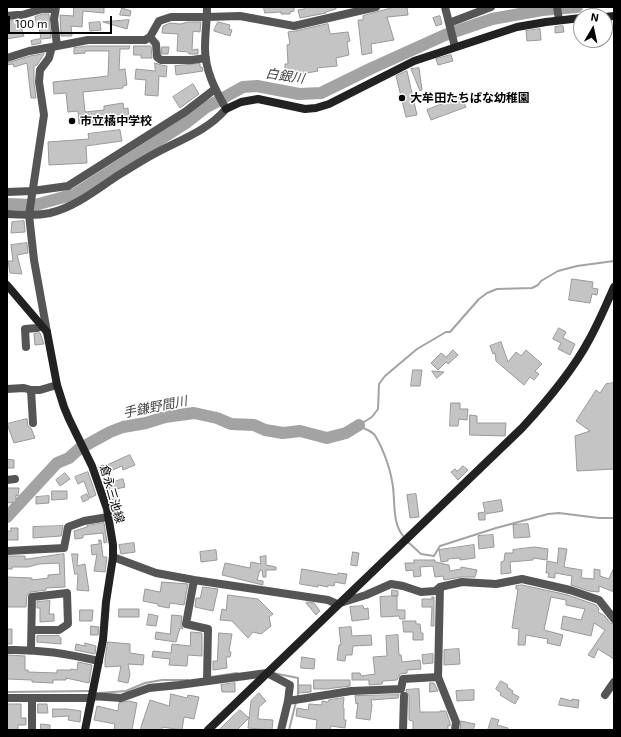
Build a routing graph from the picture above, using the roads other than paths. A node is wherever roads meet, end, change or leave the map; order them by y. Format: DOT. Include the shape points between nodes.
graph roads {
  1 [pos="207,7"];
  2 [pos="376,7"];
  3 [pos="445,7"];
  4 [pos="491,7"];
  5 [pos="557,7"];
  6 [pos="56,8"];
  7 [pos="7,16"];
  8 [pos="207,17"];
  9 [pos="573,18"];
  10 [pos="559,19"];
  11 [pos="450,25"];
  12 [pos="150,37"];
  13 [pos="55,46"];
  14 [pos="455,47"];
  15 [pos="7,58"];
  16 [pos="206,58"];
  17 [pos="216,90"];
  18 [pos="225,107"];
  19 [pos="32,191"];
  20 [pos="7,192"];
  21 [pos="7,214"];
  22 [pos="29,215"];
  23 [pos="7,285"];
  24 [pos="614,287"];
  25 [pos="44,329"];
  26 [pos="26,347"];
  27 [pos="58,385"];
  28 [pos="7,389"];
  29 [pos="31,390"];
  30 [pos="33,423"];
  31 [pos="108,517"];
  32 [pos="7,551"];
  33 [pos="114,557"];
  34 [pos="194,580"];
  35 [pos="440,587"];
  36 [pos="338,604"];
  37 [pos="614,619"];
  38 [pos="32,630"];
  39 [pos="31,649"];
  40 [pos="7,650"];
  41 [pos="99,661"];
  42 [pos="267,672"];
  43 [pos="438,677"];
  44 [pos="207,681"];
  45 [pos="614,682"];
  46 [pos="605,695"];
  47 [pos="404,696"];
  48 [pos="92,697"];
  49 [pos="7,698"];
  50 [pos="32,698"];
  51 [pos="288,701"];
  52 [pos="32,730"];
  53 [pos="86,730"];
  54 [pos="208,730"];
  55 [pos="281,730"];
  56 [pos="403,730"];
  57 [pos="454,730"];
  1 -- 8 [label="street"];
  2 -- 8 [label="street" via="294,26 240,16"];
  3 -- 11 [label="street"];
  4 -- 11 [label="street"];
  5 -- 10 [label="street"];
  6 -- 7 [label="street" via="42,9 22,16"];
  6 -- 13 [label="street"];
  8 -- 12 [label="street" via="171,17 159,21"];
  8 -- 16 [label="street"];
  9 -- 10 [label="street"];
  10 -- 14 [label="street" via="517,27"];
  11 -- 14 [label="street"];
  12 -- 13 [label="street" via="145,40 88,40"];
  12 -- 16 [label="street" via="156,44 157,57 160,60"];
  13 -- 15 [label="street"];
  13 -- 19 [label="street" via="40,70 39,82 44,115"];
  14 -- 18 [label="street" via="414,61 316,108 300,108 258,99"];
  16 -- 17 [label="street"];
  17 -- 18 [label="street"];
  17 -- 19 [label="street" via="68,186"];
  18 -- 22 [label="street" via="213,123 193,136 154,154 80,201 50,213"];
  19 -- 20 [label="street"];
  19 -- 22 [label="street"];
  21 -- 22 [label="street"];
  22 -- 25 [label="street"];
  23 -- 25 [label="street, 倉永三池線"];
  24 -- 36 [label="street" via="588,341 540,409"];
  25 -- 26 [label="street" via="25,329"];
  25 -- 27 [label="street, 倉永三池線"];
  27 -- 29 [label="street"];
  27 -- 31 [label="street, 倉永三池線" via="69,419 92,466"];
  28 -- 29 [label="street"];
  29 -- 30 [label="street"];
  31 -- 32 [label="street" via="68,527 64,548"];
  31 -- 33 [label="street, 倉永三池線"];
  33 -- 34 [label="street" via="156,573"];
  33 -- 41 [label="street, 倉永三池線"];
  34 -- 36 [label="street" via="328,600"];
  34 -- 44 [label="street" via="186,624 208,629"];
  35 -- 36 [label="street" via="435,591 421,592 391,584 366,596"];
  35 -- 37 [label="street" via="462,582 496,584 522,579 570,590 599,600"];
  35 -- 43 [label="street"];
  36 -- 42 [label="street"];
  38 -- 38 [label="street" via="32,597 67,593 68,624 59,630"];
  38 -- 39 [label="street"];
  39 -- 40 [label="street"];
  39 -- 41 [label="street"];
  41 -- 48 [label="street, 倉永三池線"];
  42 -- 44 [label="street"];
  42 -- 51 [label="street" via="290,685"];
  42 -- 54 [label="street"];
  43 -- 51 [label="street" via="403,679 402,688 351,691"];
  43 -- 57 [label="street" via="456,722"];
  44 -- 48 [label="street" via="149,688 121,698"];
  45 -- 46 [label="street"];
  47 -- 56 [label="street"];
  48 -- 50 [label="street"];
  48 -- 53 [label="street, 倉永三池線"];
  49 -- 50 [label="street"];
  50 -- 52 [label="street"];
  51 -- 55 [label="street"];
}
